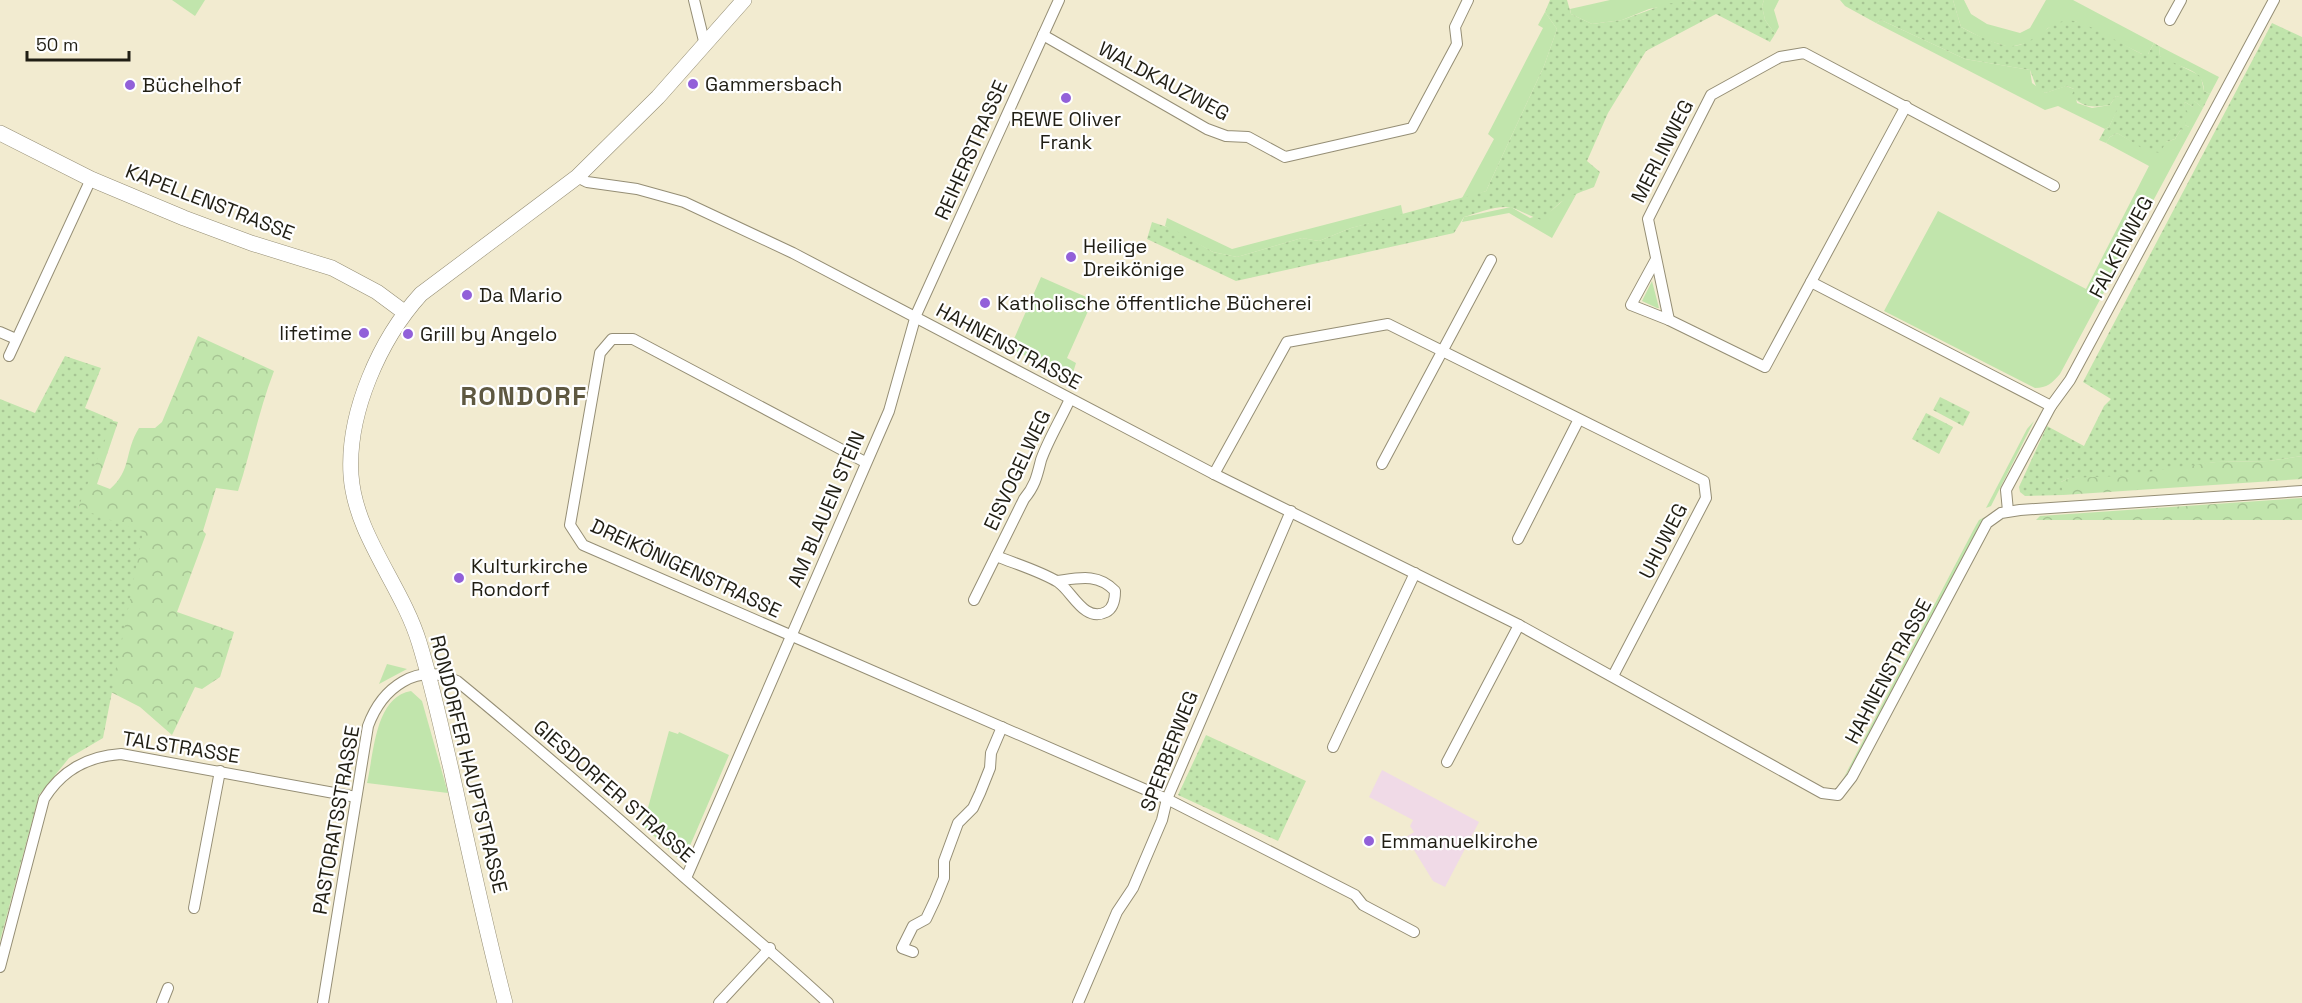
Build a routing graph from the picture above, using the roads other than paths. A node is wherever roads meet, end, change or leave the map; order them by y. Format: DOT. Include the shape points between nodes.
graph roads {
  1 [pos="694,0"];
  2 [pos="744,0"];
  3 [pos="1059,0"];
  4 [pos="1468,0"];
  5 [pos="2181,0"];
  6 [pos="2274,0"];
  7 [pos="2170,20"];
  8 [pos="1042,35"];
  9 [pos="705,45"];
  10 [pos="1906,106"];
  11 [pos="0,133"];
  12 [pos="577,177"];
  13 [pos="91,179"];
  14 [pos="2054,186"];
  15 [pos="1491,260"];
  16 [pos="1655,261"];
  17 [pos="1811,282"];
  18 [pos="404,312"];
  19 [pos="916,315"];
  20 [pos="1669,320"];
  21 [pos="0,332"];
  22 [pos="16,339"];
  23 [pos="1444,352"];
  24 [pos="9,356"];
  25 [pos="1070,399"];
  26 [pos="2051,406"];
  27 [pos="1578,421"];
  28 [pos="865,462"];
  29 [pos="1382,464"];
  30 [pos="1214,474"];
  31 [pos="2302,491"];
  32 [pos="1291,511"];
  33 [pos="2008,511"];
  34 [pos="1518,539"];
  35 [pos="996,556"];
  36 [pos="1415,573"];
  37 [pos="1057,581"];
  38 [pos="974,600"];
  39 [pos="1519,625"];
  40 [pos="792,636"];
  41 [pos="428,673"];
  42 [pos="1613,676"];
  43 [pos="1002,727"];
  44 [pos="1333,747"];
  45 [pos="1447,762"];
  46 [pos="220,771"];
  47 [pos="356,797"];
  48 [pos="1167,799"];
  49 [pos="686,878"];
  50 [pos="194,908"];
  51 [pos="1414,932"];
  52 [pos="770,948"];
  53 [pos="913,952"];
  54 [pos="0,967"];
  55 [pos="168,988"];
  56 [pos="162,1003"];
  57 [pos="322,1003"];
  58 [pos="505,1003"];
  59 [pos="719,1003"];
  60 [pos="828,1003"];
  61 [pos="1078,1003"];
  1 -- 9 [label="street"];
  2 -- 9 [label="main road, RONDORFER HAUPTSTRASSE"];
  3 -- 8 [label="street, REIHERSTRASSE"];
  4 -- 8 [label="street, WALDKAUZWEG" via="1455,27 1456,44 1412,128 1285,157 1248,137 1226,136 1207,129"];
  5 -- 7 [label="street"];
  6 -- 26 [label="street, FALKENWEG" via="2070,380"];
  8 -- 19 [label="street, REIHERSTRASSE"];
  9 -- 12 [label="main road, RONDORFER HAUPTSTRASSE"];
  10 -- 14 [label="street, MERLINWEG"];
  10 -- 16 [label="street, MERLINWEG" via="1804,53 1780,57 1711,95 1648,219"];
  10 -- 17 [label="street"];
  11 -- 13 [label="main road, KAPELLENSTRASSE"];
  12 -- 18 [label="main road, RONDORFER HAUPTSTRASSE" via="439,278"];
  12 -- 19 [label="street, HAHNENSTRASSE" via="684,202"];
  13 -- 18 [label="main road, KAPELLENSTRASSE" via="251,243 332,268"];
  13 -- 22 [label="street"];
  15 -- 23 [label="street"];
  16 -- 20 [label="street, MERLINWEG"];
  16 -- 20 [label="street" via="1631,305"];
  17 -- 20 [label="street" via="1766,367"];
  17 -- 26 [label="street"];
  18 -- 41 [label="main road, RONDORFER HAUPTSTRASSE" via="383,348 358,411 351,478 364,524 409,615"];
  19 -- 25 [label="street, HAHNENSTRASSE"];
  19 -- 28 [label="street, AM BLAUEN STEIN" via="889,411"];
  21 -- 22 [label="street"];
  22 -- 24 [label="street"];
  23 -- 27 [label="street, UHUWEG"];
  23 -- 29 [label="street"];
  23 -- 30 [label="street, UHUWEG" via="1388,324 1287,342"];
  25 -- 30 [label="street, HAHNENSTRASSE"];
  25 -- 35 [label="street, EISVOGELWEG" via="1032,489"];
  26 -- 33 [label="street, FALKENWEG" via="2007,490"];
  27 -- 34 [label="street"];
  27 -- 42 [label="street, UHUWEG" via="1704,481 1706,498"];
  28 -- 40 [label="street, AM BLAUEN STEIN"];
  28 -- 40 [label="street, DREIKÖNIGENSTRASSE" via="633,339 612,339 600,353 570,525 575,536 583,545"];
  30 -- 32 [label="street, HAHNENSTRASSE"];
  31 -- 33 [label="street"];
  32 -- 36 [label="street, HAHNENSTRASSE"];
  32 -- 48 [label="street, SPERBERWEG"];
  33 -- 42 [label="street, HAHNENSTRASSE" via="1987,523 1839,795 1822,793"];
  35 -- 37 [label="street, EISVOGELWEG"];
  35 -- 38 [label="street, EISVOGELWEG"];
  36 -- 39 [label="street, HAHNENSTRASSE"];
  36 -- 44 [label="street"];
  37 -- 37 [label="street, EISVOGELWEG" via="1079,606 1095,613 1111,609 1115,591 1109,586 1090,577"];
  39 -- 42 [label="street, HAHNENSTRASSE"];
  39 -- 45 [label="street"];
  40 -- 43 [label="street, DREIKÖNIGENSTRASSE"];
  40 -- 49 [label="street, AM BLAUEN STEIN"];
  41 -- 47 [label="street, PASTORATSSTRASSE" via="385,693 375,707"];
  41 -- 49 [label="street, GIESDORFER STRASSE" via="443,674 457,681 571,775"];
  41 -- 58 [label="main road, RONDORFER HAUPTSTRASSE"];
  43 -- 48 [label="street, DREIKÖNIGENSTRASSE"];
  43 -- 53 [label="street" via="980,793 973,808 958,823 935,900 926,919 913,926 902,948"];
  46 -- 47 [label="street, TALSTRASSE"];
  46 -- 50 [label="street"];
  46 -- 54 [label="street, TALSTRASSE" via="121,754 90,759 60,778 44,799"];
  47 -- 57 [label="street, PASTORATSSTRASSE"];
  48 -- 51 [label="street, DREIKÖNIGENSTRASSE" via="1355,895 1363,905"];
  48 -- 61 [label="street, SPERBERWEG" via="1133,888 1117,912"];
  49 -- 52 [label="street, GIESDORFER STRASSE"];
  52 -- 59 [label="street"];
  52 -- 60 [label="street, GIESDORFER STRASSE"];
  55 -- 56 [label="street"];
}
